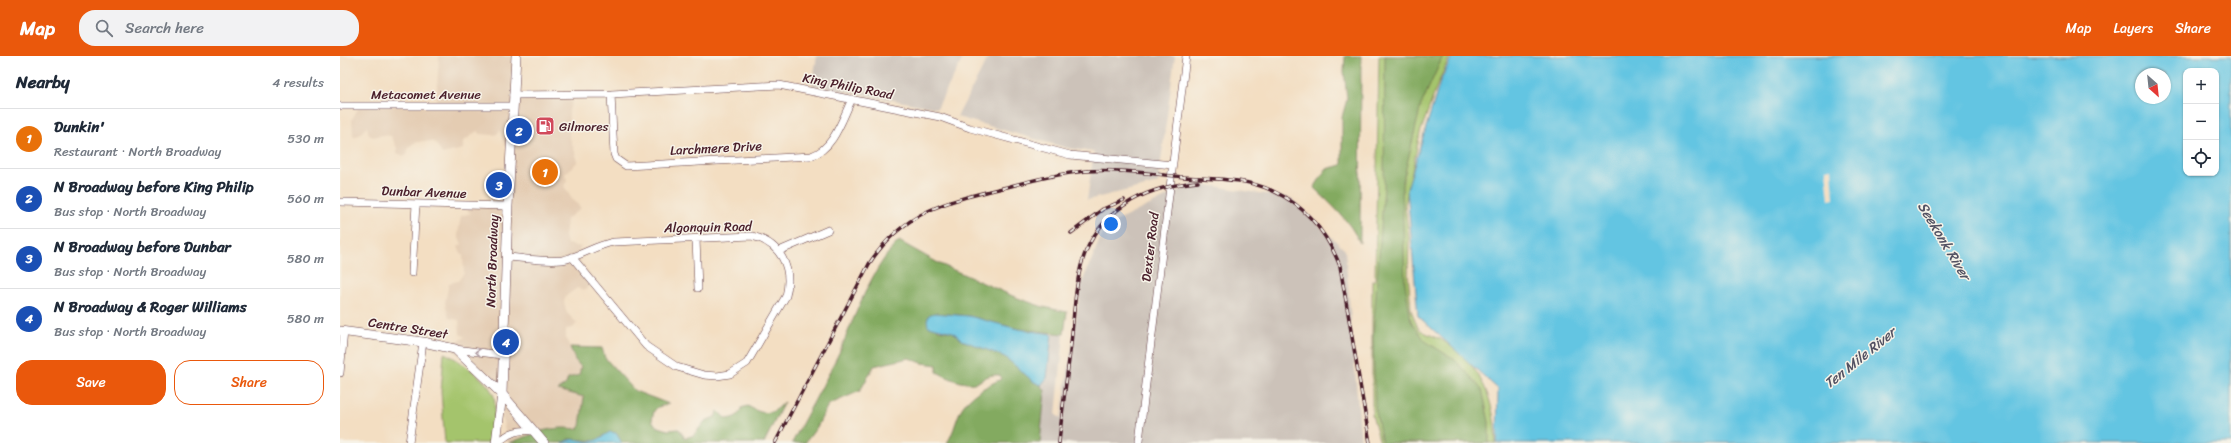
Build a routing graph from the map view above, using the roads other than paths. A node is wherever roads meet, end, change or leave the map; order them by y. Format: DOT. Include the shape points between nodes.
graph roads {
  1 [pos="516,56"];
  2 [pos="1186,56"];
  3 [pos="612,94"];
  4 [pos="513,95"];
  5 [pos="852,99"];
  6 [pos="340,106"];
  7 [pos="513,106"];
  8 [pos="1173,165"];
  9 [pos="340,202"];
  10 [pos="416,204"];
  11 [pos="508,206"];
  12 [pos="828,230"];
  13 [pos="696,239"];
  14 [pos="779,251"];
  15 [pos="506,257"];
  16 [pos="572,257"];
  17 [pos="412,273"];
  18 [pos="698,288"];
  19 [pos="342,331"];
  20 [pos="423,342"];
  21 [pos="456,349"];
  22 [pos="502,355"];
  23 [pos="340,373"];
  24 [pos="502,394"];
  25 [pos="534,431"];
  26 [pos="1139,441"];
  27 [pos="410,443"];
  28 [pos="497,443"];
  29 [pos="544,443"];
  1 -- 4 [label="main road, North Broadway"];
  2 -- 8 [label="street, Dexter Road"];
  3 -- 4 [label="street, King Philip Road"];
  3 -- 5 [label="street, King Philip Road" via="775,85"];
  3 -- 5 [label="street, Larchmere Drive" via="614,154 616,159 626,166 818,154 830,143"];
  4 -- 7 [label="main road, North Broadway"];
  5 -- 8 [label="street, King Philip Road" via="940,117 1070,155"];
  6 -- 7 [label="street, Metacomet Avenue"];
  7 -- 11 [label="main road, North Broadway"];
  8 -- 26 [label="street, Dexter Road"];
  9 -- 10 [label="street, Dunbar Avenue"];
  10 -- 11 [label="street, Dunbar Avenue"];
  10 -- 17 [label="street"];
  11 -- 15 [label="main road, North Broadway"];
  12 -- 14 [label="street"];
  13 -- 14 [label="street, Algonquin Road" via="752,236 760,238"];
  13 -- 16 [label="street, Algonquin Road" via="614,242 596,246"];
  13 -- 18 [label="street"];
  14 -- 16 [label="street" via="788,276 786,296 747,363 730,374 717,376 704,376 677,367 646,346"];
  15 -- 16 [label="street, Algonquin Road" via="560,260"];
  15 -- 22 [label="main road, North Broadway"];
  19 -- 20 [label="main road, Centre Street"];
  19 -- 23 [label="street"];
  20 -- 21 [label="main road, Centre Street"];
  20 -- 27 [label="street"];
  22 -- 21 [label="street, one-way"];
  21 -- 24 [label="main road, Centre Street"];
  22 -- 24 [label="main road, North Broadway"];
  24 -- 25 [label="main road, Centre Street"];
  24 -- 28 [label="main road, North Broadway"];
  25 -- 28 [label="street" via="512,432"];
  25 -- 29 [label="main road, Centre Street"];
}
